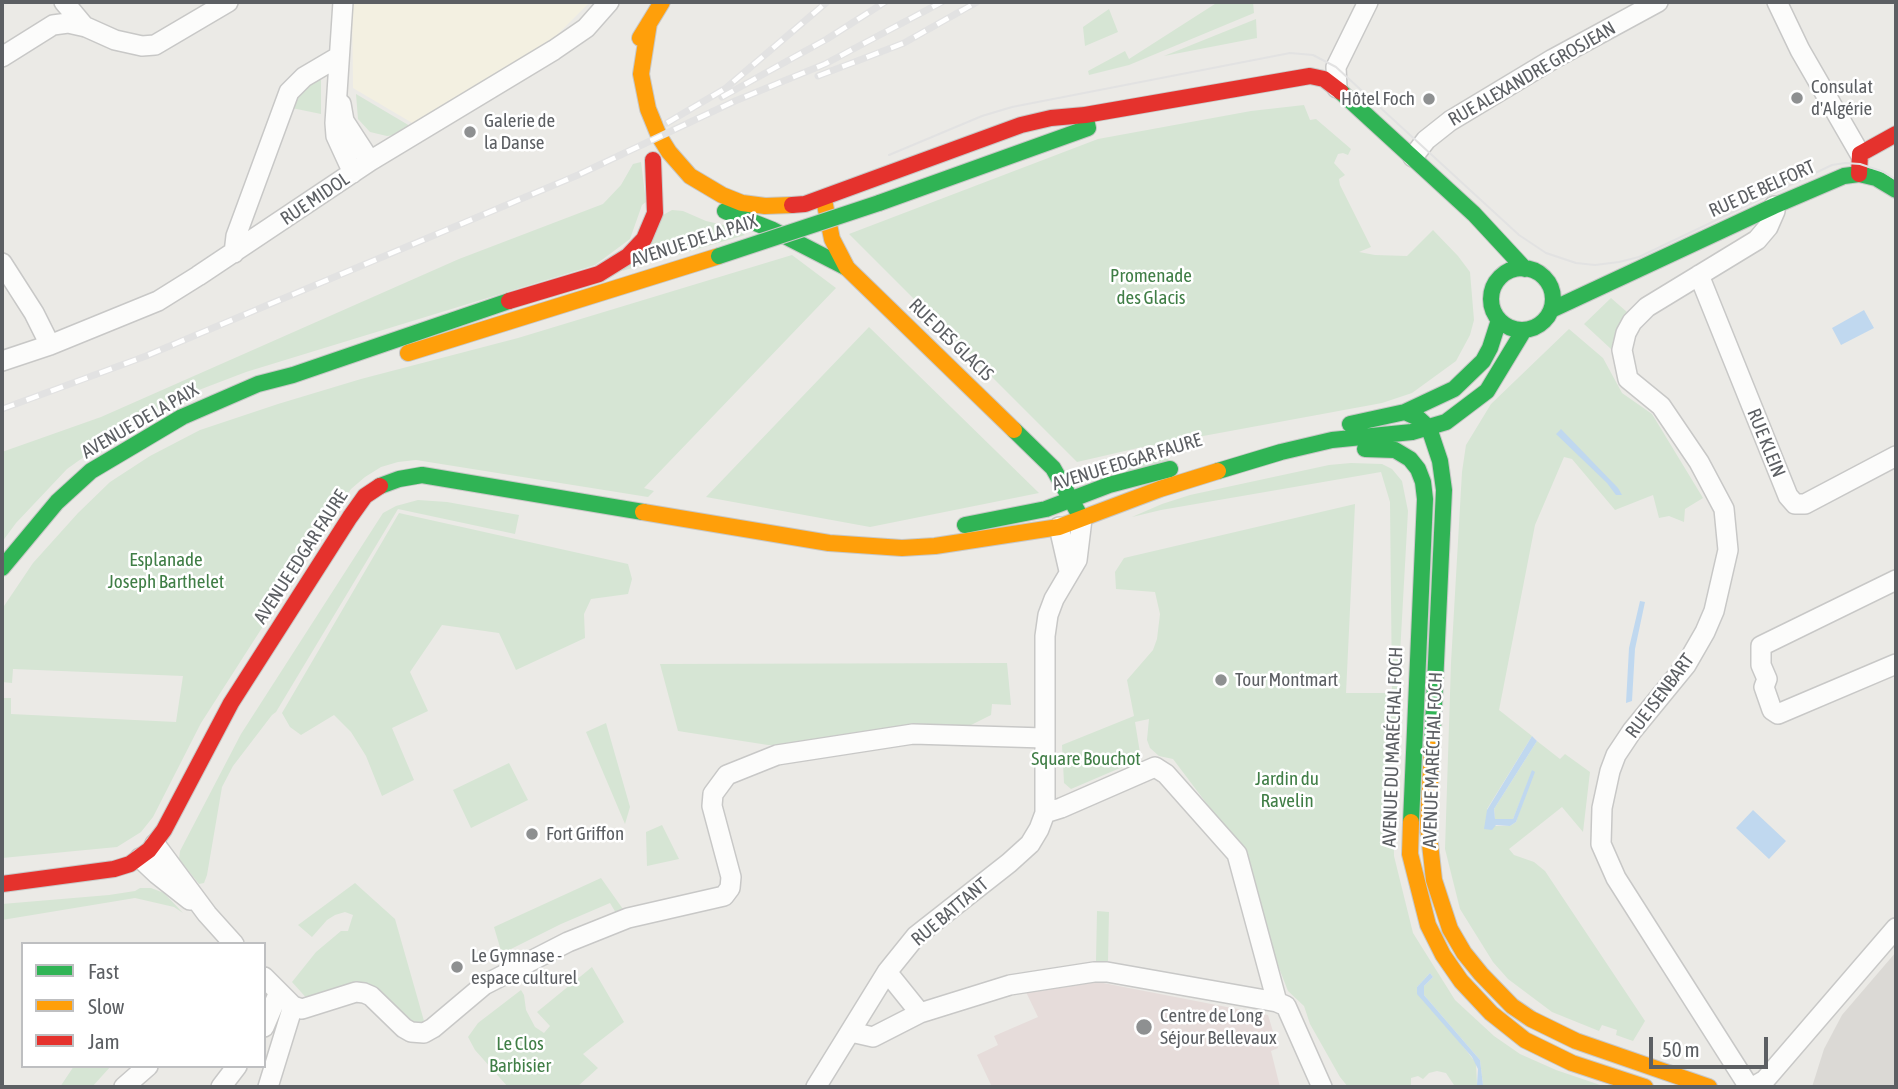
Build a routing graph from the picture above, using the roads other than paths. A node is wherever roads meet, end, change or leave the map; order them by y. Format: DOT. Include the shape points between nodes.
graph roads {
  1 [pos="64,2"];
  2 [pos="228,2"];
  3 [pos="343,2"];
  4 [pos="609,2"];
  5 [pos="662,2"];
  6 [pos="1368,2"];
  7 [pos="1658,2"];
  8 [pos="1777,2"];
  9 [pos="649,23"];
  10 [pos="86,27"];
  11 [pos="2,57"];
  12 [pos="338,57"];
  13 [pos="627,84"];
  14 [pos="337,86"];
  15 [pos="1337,88"];
  16 [pos="1085,115"];
  17 [pos="1896,134"];
  18 [pos="645,143"];
  19 [pos="1413,157"];
  20 [pos="653,160"];
  21 [pos="370,161"];
  22 [pos="1860,164"];
  23 [pos="353,173"];
  24 [pos="1896,190"];
  25 [pos="824,198"];
  26 [pos="1774,205"];
  27 [pos="1474,214"];
  28 [pos="234,253"];
  29 [pos="2,263"];
  30 [pos="847,268"];
  31 [pos="1525,269"];
  32 [pos="1628,274"];
  33 [pos="1699,275"];
  34 [pos="1498,279"];
  35 [pos="1546,279"];
  36 [pos="1551,310"];
  37 [pos="1499,320"];
  38 [pos="1524,330"];
  39 [pos="50,345"];
  40 [pos="2,361"];
  41 [pos="293,374"];
  42 [pos="1405,412"];
  43 [pos="1429,428"];
  44 [pos="1896,456"];
  45 [pos="1410,459"];
  46 [pos="1221,470"];
  47 [pos="1072,500"];
  48 [pos="1082,519"];
  49 [pos="1059,527"];
  50 [pos="861,546"];
  51 [pos="2,568"];
  52 [pos="1069,570"];
  53 [pos="1896,580"];
  54 [pos="1896,664"];
  55 [pos="1044,738"];
  56 [pos="1045,813"];
  57 [pos="155,844"];
  58 [pos="140,858"];
  59 [pos="7,881"];
  60 [pos="207,914"];
  61 [pos="1896,928"];
  62 [pos="232,942"];
  63 [pos="887,972"];
  64 [pos="266,979"];
  65 [pos="286,999"];
  66 [pos="1277,1002"];
  67 [pos="920,1013"];
  68 [pos="266,1024"];
  69 [pos="851,1032"];
  70 [pos="1778,1065"];
  71 [pos="146,1068"];
  72 [pos="235,1068"];
  73 [pos="124,1087"];
  74 [pos="221,1087"];
  75 [pos="268,1087"];
  76 [pos="816,1087"];
  77 [pos="1322,1087"];
  78 [pos="1645,1087"];
  79 [pos="1709,1087"];
  80 [pos="1751,1087"];
  81 [pos="1783,1087"];
  1 -- 10 [label="street"];
  2 -- 10 [label="street" via="155,45 116,40"];
  3 -- 12 [label="street"];
  4 -- 21 [label="street, RUE MIDOL" via="586,27 554,50"];
  5 -- 9 [label="main road"];
  6 -- 15 [label="street" via="1336,67"];
  7 -- 19 [label="street, RUE ALEXANDRE GROSJEAN" via="1450,121"];
  8 -- 22 [label="street"];
  9 -- 13 [label="main road" via="631,58"];
  9 -- 25 [label="main road" via="642,60 644,95 653,124 679,164 704,185 742,203 806,204"];
  10 -- 11 [label="street" via="53,25"];
  12 -- 14 [label="street"];
  12 -- 28 [label="street" via="289,92 236,236"];
  14 -- 21 [label="street" via="344,121"];
  14 -- 23 [label="street" via="336,136"];
  15 -- 16 [label="main road" via="1324,79 1297,77"];
  15 -- 19 [label="main road"];
  16 -- 25 [label="main road" via="1021,125"];
  16 -- 41 [label="main road, AVENUE DE LA PAIX, bridge" via="1088,128 719,256 370,365"];
  17 -- 22 [label="main road, RUE DE BELFORT"];
  18 -- 20 [label="main road"];
  19 -- 27 [label="main road"];
  20 -- 30 [label="main road" via="674,183 706,203 773,230"];
  20 -- 41 [label="main road, AVENUE DE LA PAIX" via="654,213 644,239 628,256 599,274"];
  21 -- 23 [label="street, RUE MIDOL"];
  22 -- 24 [label="main road"];
  22 -- 26 [label="main road, RUE DE BELFORT" via="1844,176"];
  23 -- 28 [label="street, RUE MIDOL"];
  25 -- 30 [label="main road, RUE DES GLACIS" via="832,239"];
  26 -- 32 [label="main road, RUE DE BELFORT"];
  26 -- 33 [label="street, RUE ISENBART" via="1768,227 1757,240"];
  27 -- 31 [label="main road"];
  27 -- 34 [label="main road"];
  28 -- 39 [label="street, RUE MIDOL" via="158,301"];
  29 -- 39 [label="street"];
  30 -- 47 [label="main road, RUE DES GLACIS" via="1053,468"];
  31 -- 34 [label="main road" via="1513,269"];
  31 -- 35 [label="main road"];
  32 -- 35 [label="main road, RUE DE BELFORT" via="1580,282"];
  32 -- 36 [label="main road, RUE DE BELFORT"];
  33 -- 44 [label="street, RUE KLEIN" via="1795,504 1805,504"];
  33 -- 80 [label="street, RUE ISENBART" via="1647,307 1626,333 1622,350 1628,379 1661,406 1678,428 1724,509 1728,550 1714,611 1686,665 1632,731 1609,771 1601,844 1615,878"];
  34 -- 37 [label="main road" via="1491,304"];
  35 -- 36 [label="main road" via="1553,294"];
  36 -- 38 [label="main road" via="1544,322"];
  37 -- 38 [label="main road"];
  37 -- 42 [label="main road" via="1490,348 1473,373 1437,398"];
  38 -- 43 [label="main road, AVENUE EDGAR FAURE" via="1487,391 1446,422"];
  39 -- 40 [label="street, RUE MIDOL"];
  41 -- 51 [label="main road, AVENUE DE LA PAIX" via="206,406 91,471 57,502"];
  42 -- 43 [label="main road"];
  42 -- 47 [label="main road, AVENUE EDGAR FAURE" via="1279,439 1109,485"];
  43 -- 46 [label="main road, AVENUE EDGAR FAURE" via="1332,440"];
  43 -- 79 [label="main road, AVENUE MARÉCHAL FOCH" via="1444,489 1428,826 1434,880 1450,929 1480,974 1531,1019 1576,1041"];
  45 -- 46 [label="main road, AVENUE EDGAR FAURE" via="1385,448 1346,450"];
  45 -- 78 [label="main road, AVENUE DU MARÉCHAL FOCH" via="1423,482 1426,521 1409,854 1427,925 1461,981 1525,1040 1572,1063"];
  46 -- 48 [label="main road, AVENUE EDGAR FAURE"];
  47 -- 48 [label="main road, RUE DES GLACIS"];
  47 -- 49 [label="main road"];
  47 -- 50 [label="main road, AVENUE EDGAR FAURE"];
  48 -- 49 [label="main road, AVENUE EDGAR FAURE"];
  48 -- 52 [label="street, RUE BATTANT" via="1077,560"];
  49 -- 50 [label="main road, AVENUE EDGAR FAURE" via="935,546"];
  49 -- 52 [label="street"];
  50 -- 57 [label="main road, AVENUE EDGAR FAURE" via="422,475 378,487 350,517 231,703"];
  52 -- 55 [label="street, RUE BATTANT" via="1048,615"];
  53 -- 54 [label="street" via="1761,646 1761,664 1768,679 1764,687 1778,714"];
  55 -- 56 [label="street, RUE BATTANT"];
  55 -- 65 [label="street" via="914,734 777,755 727,775 713,794 712,806 732,877 724,895 628,918 568,942 484,985 424,1033 404,1028 364,993 302,1009"];
  56 -- 63 [label="street, RUE BATTANT" via="1030,844 916,936"];
  56 -- 66 [label="street" via="1155,767 1166,774 1237,854"];
  57 -- 58 [label="main road, AVENUE EDGAR FAURE"];
  57 -- 60 [label="street"];
  58 -- 59 [label="main road, AVENUE EDGAR FAURE" via="114,869"];
  58 -- 60 [label="street"];
  60 -- 62 [label="street"];
  61 -- 70 [label="street"];
  63 -- 67 [label="street"];
  63 -- 69 [label="street, RUE BATTANT"];
  64 -- 65 [label="street"];
  65 -- 68 [label="street"];
  65 -- 75 [label="street"];
  66 -- 67 [label="street" via="1094,972 1023,982"];
  66 -- 77 [label="street" via="1286,1006"];
  67 -- 69 [label="street" via="873,1037"];
  69 -- 76 [label="street, RUE BATTANT"];
  70 -- 80 [label="street"];
  70 -- 81 [label="street"];
  71 -- 73 [label="street"];
  72 -- 74 [label="street"];
}
